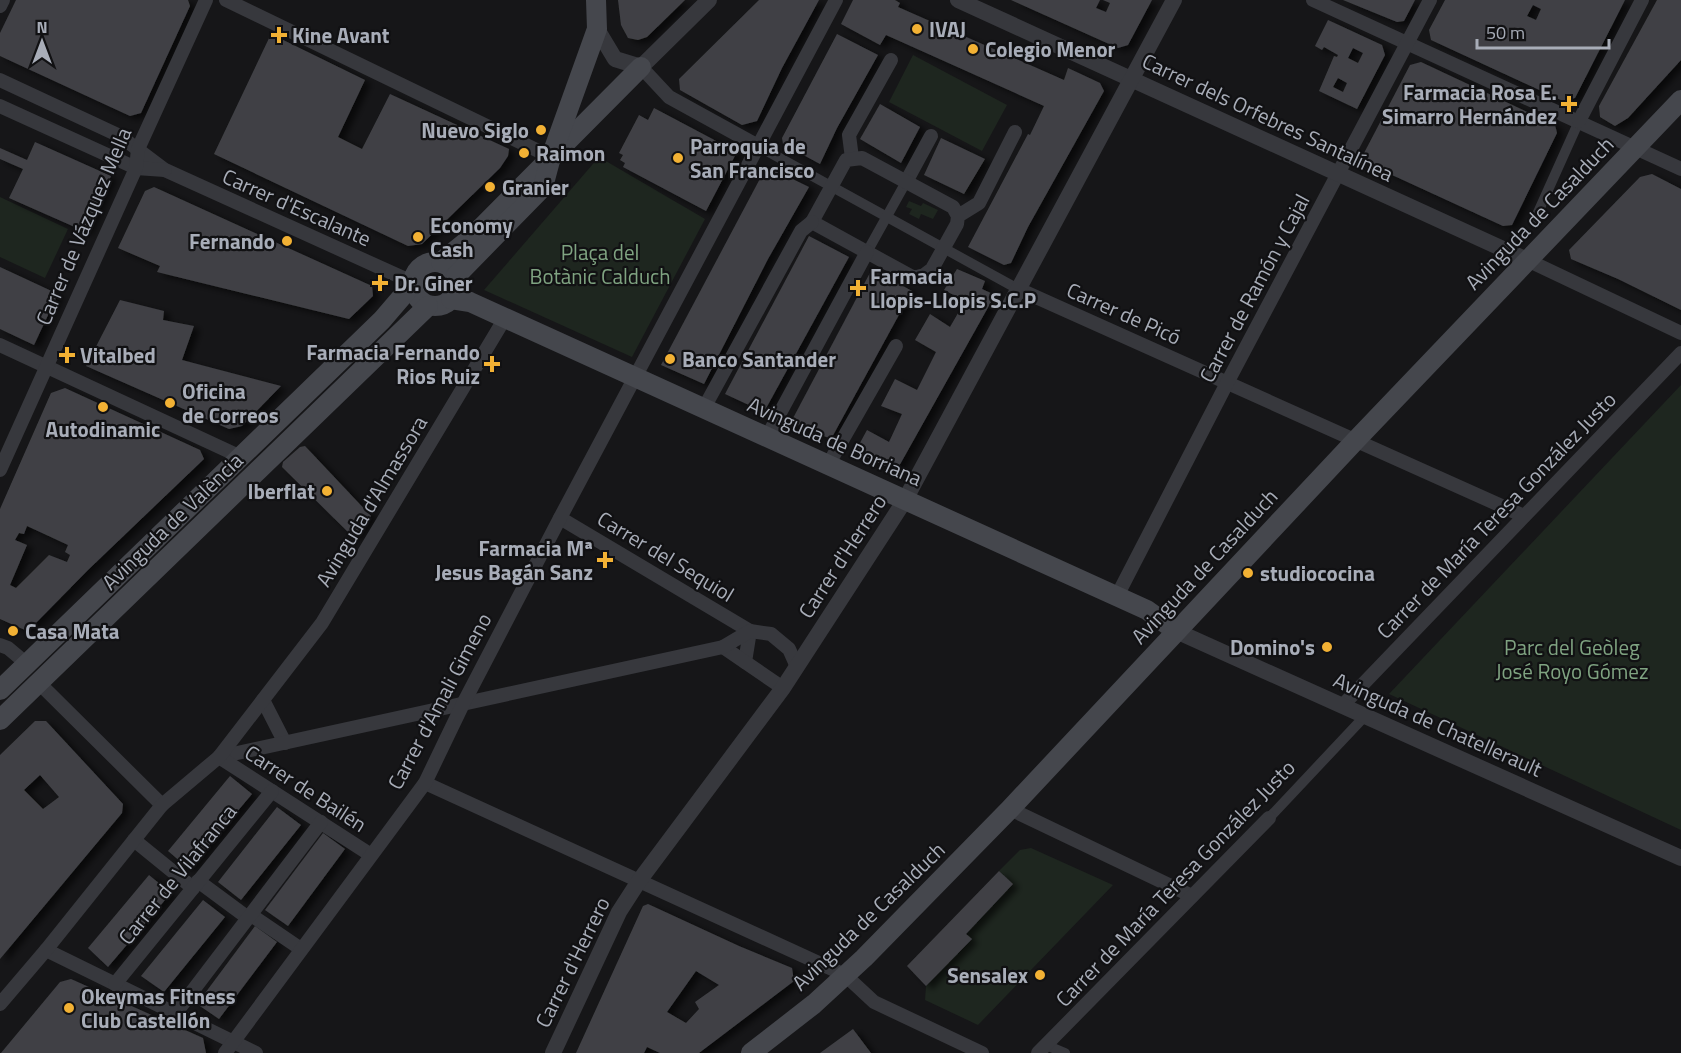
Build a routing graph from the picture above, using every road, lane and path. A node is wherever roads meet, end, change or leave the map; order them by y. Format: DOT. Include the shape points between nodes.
graph roads {
  1 [pos="3,0"];
  2 [pos="207,0"];
  3 [pos="226,0"];
  4 [pos="709,0"];
  5 [pos="836,0"];
  6 [pos="958,0"];
  7 [pos="1174,0"];
  8 [pos="1312,0"];
  9 [pos="1430,0"];
  10 [pos="1642,0"];
  11 [pos="593,2"];
  12 [pos="0,6"];
  13 [pos="597,29"];
  14 [pos="1407,43"];
  15 [pos="891,60"];
  16 [pos="640,67"];
  17 [pos="1131,79"];
  18 [pos="0,80"];
  19 [pos="1681,100"];
  20 [pos="0,106"];
  21 [pos="1579,121"];
  22 [pos="1015,132"];
  23 [pos="931,136"];
  24 [pos="758,146"];
  25 [pos="1635,148"];
  26 [pos="138,149"];
  27 [pos="551,157"];
  28 [pos="852,158"];
  29 [pos="136,168"];
  30 [pos="1681,169"];
  31 [pos="165,170"];
  32 [pos="1338,174"];
  33 [pos="906,182"];
  34 [pos="831,186"];
  35 [pos="958,216"];
  36 [pos="887,217"];
  37 [pos="1535,219"];
  38 [pos="812,222"];
  39 [pos="944,248"];
  40 [pos="867,252"];
  41 [pos="1527,260"];
  42 [pos="441,262"];
  43 [pos="412,284"];
  44 [pos="1018,289"];
  45 [pos="459,291"];
  46 [pos="428,306"];
  47 [pos="505,318"];
  48 [pos="1681,333"];
  49 [pos="0,345"];
  50 [pos="896,346"];
  51 [pos="1681,353"];
  52 [pos="46,366"];
  53 [pos="636,378"];
  54 [pos="1227,383"];
  55 [pos="704,408"];
  56 [pos="767,437"];
  57 [pos="1356,440"];
  58 [pos="241,457"];
  59 [pos="828,465"];
  60 [pos="0,470"];
  61 [pos="905,500"];
  62 [pos="1524,516"];
  63 [pos="560,518"];
  64 [pos="1117,596"];
  65 [pos="750,631"];
  66 [pos="1176,631"];
  67 [pos="0,645"];
  68 [pos="723,647"];
  69 [pos="745,662"];
  70 [pos="27,664"];
  71 [pos="797,667"];
  72 [pos="39,683"];
  73 [pos="783,688"];
  74 [pos="0,690"];
  75 [pos="264,700"];
  76 [pos="463,704"];
  77 [pos="1341,705"];
  78 [pos="1365,716"];
  79 [pos="0,720"];
  80 [pos="285,743"];
  81 [pos="219,758"];
  82 [pos="424,783"];
  83 [pos="272,791"];
  84 [pos="162,805"];
  85 [pos="1010,809"];
  86 [pos="1269,819"];
  87 [pos="321,822"];
  88 [pos="134,840"];
  89 [pos="371,855"];
  90 [pos="1681,858"];
  91 [pos="639,881"];
  92 [pos="196,884"];
  93 [pos="1192,896"];
  94 [pos="249,916"];
  95 [pos="302,949"];
  96 [pos="46,950"];
  97 [pos="845,975"];
  98 [pos="115,984"];
  99 [pos="0,1004"];
  100 [pos="176,1014"];
  101 [pos="229,1048"];
  102 [pos="1042,1049"];
  103 [pos="256,1053"];
  104 [pos="553,1053"];
  105 [pos="751,1053"];
  106 [pos="982,1053"];
  107 [pos="1065,1053"];
  1 -- 12 [label="street"];
  2 -- 26 [label="street, Carrer de Vázquez Mella"];
  3 -- 27 [label="street"];
  4 -- 16 [label="street"];
  5 -- 24 [label="street, Carrer d'Amali Gimeno"];
  6 -- 17 [label="street, Carrer dels Orfebres Santalínea"];
  7 -- 17 [label="street, Carrer d'Herrero"];
  8 -- 14 [label="street"];
  9 -- 14 [label="street, Carrer de Ramón y Cajal"];
  10 -- 21 [label="street"];
  11 -- 13 [label="main road"];
  13 -- 16 [label="street" via="615,59"];
  13 -- 27 [label="main road"];
  14 -- 21 [label="street"];
  14 -- 32 [label="street, Carrer de Ramón y Cajal"];
  15 -- 28 [label="street" via="849,135"];
  16 -- 24 [label="street" via="669,97"];
  16 -- 27 [label="main road"];
  17 -- 32 [label="street, Carrer dels Orfebres Santalínea"];
  17 -- 44 [label="street, Carrer d'Herrero"];
  18 -- 26 [label="street, Carrer d'Escalante" via="120,136"];
  19 -- 25 [label="main road, Avinguda de Casalduch"];
  20 -- 29 [label="street"];
  21 -- 25 [label="street"];
  21 -- 37 [label="street"];
  22 -- 35 [label="street" via="979,202"];
  23 -- 33 [label="street"];
  24 -- 34 [label="street, Carrer de Picó"];
  24 -- 53 [label="street, Carrer d'Amali Gimeno"];
  25 -- 30 [label="street"];
  25 -- 41 [label="main road, Avinguda de Casalduch"];
  26 -- 29 [label="street, Carrer de Vázquez Mella"];
  26 -- 31 [label="street, Carrer d'Escalante"];
  27 -- 42 [label="main road" via="472,237"];
  27 -- 45 [label="main road" via="543,187"];
  28 -- 33 [label="street" via="862,158"];
  28 -- 34 [label="street" via="846,160"];
  29 -- 31 [label="street, Carrer d'Escalante"];
  29 -- 52 [label="street, Carrer de Vázquez Mella"];
  31 -- 43 [label="street, Carrer d'Escalante"];
  32 -- 41 [label="street, Carrer dels Orfebres Santalínea"];
  32 -- 54 [label="street, Carrer de Ramón y Cajal"];
  33 -- 35 [label="street" via="953,207"];
  33 -- 36 [label="street"];
  34 -- 36 [label="street, Carrer de Picó"];
  34 -- 38 [label="street"];
  35 -- 39 [label="street"];
  36 -- 39 [label="street, Carrer de Picó"];
  36 -- 40 [label="street"];
  38 -- 40 [label="street"];
  38 -- 55 [label="street" via="801,231"];
  39 -- 40 [label="street" via="932,269 914,278"];
  39 -- 44 [label="street, Carrer de Picó"];
  40 -- 56 [label="street"];
  41 -- 48 [label="street"];
  41 -- 57 [label="main road, Avinguda de Casalduch"];
  42 -- 43 [label="main road" via="428,263 417,270"];
  42 -- 45 [label="main road" via="450,267"];
  43 -- 46 [label="main road" via="417,298"];
  43 -- 58 [label="main road, Avinguda de València" via="382,320"];
  44 -- 54 [label="street, Carrer de Picó"];
  44 -- 61 [label="street, Carrer d'Herrero"];
  45 -- 46 [label="main road" via="441,306"];
  45 -- 47 [label="main road, Avinguda de Borriana"];
  46 -- 72 [label="main road, Avinguda de València"];
  47 -- 53 [label="main road, Avinguda de Borriana"];
  47 -- 75 [label="street, Avinguda d'Almassora" via="322,624"];
  49 -- 52 [label="street"];
  50 -- 59 [label="street"];
  51 -- 62 [label="street, Carrer de María Teresa González Justo"];
  52 -- 58 [label="street"];
  52 -- 60 [label="street, Carrer de Vázquez Mella"];
  53 -- 55 [label="main road, Avinguda de Borriana"];
  53 -- 63 [label="street, Carrer d'Amali Gimeno"];
  54 -- 57 [label="street, Carrer de Picó"];
  54 -- 64 [label="street, Carrer de Ramón y Cajal"];
  55 -- 56 [label="main road, Avinguda de Borriana"];
  56 -- 59 [label="main road, Avinguda de Borriana"];
  57 -- 62 [label="street, Carrer de Picó"];
  57 -- 66 [label="main road, Avinguda de Casalduch"];
  58 -- 70 [label="main road, Avinguda de València"];
  59 -- 61 [label="main road, Avinguda de Borriana"];
  61 -- 64 [label="main road, Avinguda de Borriana"];
  61 -- 71 [label="street, Carrer d'Herrero"];
  62 -- 77 [label="street, Carrer de María Teresa González Justo"];
  63 -- 65 [label="street, Carrer del Sequiol"];
  63 -- 76 [label="street, Carrer d'Amali Gimeno"];
  64 -- 66 [label="main road, Avinguda de Borriana" via="1147,610"];
  65 -- 68 [label="street"];
  65 -- 69 [label="street"];
  65 -- 71 [label="street, Carrer del Sequiol" via="771,634 789,649"];
  66 -- 77 [label="street, Avinguda de Chatellerault"];
  66 -- 85 [label="main road, Avinguda de Casalduch"];
  67 -- 70 [label="street"];
  68 -- 69 [label="street"];
  68 -- 76 [label="street"];
  69 -- 73 [label="street"];
  70 -- 74 [label="main road, Avinguda de València"];
  71 -- 73 [label="street, Carrer d'Herrero"];
  72 -- 79 [label="main road, Avinguda de València"];
  72 -- 84 [label="street"];
  73 -- 91 [label="street, Carrer d'Herrero"];
  75 -- 80 [label="street"];
  75 -- 81 [label="street, Avinguda d'Almassora"];
  76 -- 80 [label="street"];
  76 -- 82 [label="street, Carrer d'Amali Gimeno"];
  77 -- 78 [label="street, Avinguda de Chatellerault"];
  78 -- 86 [label="street, Carrer de María Teresa González Justo"];
  78 -- 90 [label="street, Avinguda de Chatellerault"];
  80 -- 81 [label="street"];
  81 -- 83 [label="street, Carrer de Bailén"];
  81 -- 84 [label="street, Avinguda d'Almassora"];
  82 -- 89 [label="street, Carrer d'Amali Gimeno"];
  82 -- 91 [label="street"];
  83 -- 87 [label="street, Carrer de Bailén"];
  83 -- 92 [label="street, Carrer de Vilafranca"];
  84 -- 88 [label="street, Avinguda d'Almassora"];
  85 -- 93 [label="street"];
  85 -- 97 [label="main road, Avinguda de Casalduch"];
  86 -- 93 [label="street, Carrer de María Teresa González Justo"];
  87 -- 89 [label="street, Carrer de Bailén"];
  87 -- 94 [label="street"];
  88 -- 92 [label="street"];
  88 -- 96 [label="street, Avinguda d'Almassora"];
  89 -- 95 [label="street, Carrer d'Amali Gimeno"];
  91 -- 97 [label="street"];
  91 -- 104 [label="street, Carrer d'Herrero" via="619,912"];
  92 -- 94 [label="street"];
  92 -- 98 [label="street, Carrer de Vilafranca"];
  93 -- 102 [label="street, Carrer de María Teresa González Justo"];
  94 -- 95 [label="street"];
  94 -- 100 [label="street"];
  95 -- 101 [label="street, Carrer d'Amali Gimeno"];
  96 -- 98 [label="street"];
  96 -- 99 [label="street, Avinguda d'Almassora"];
  97 -- 105 [label="main road, Avinguda de Casalduch"];
  97 -- 106 [label="street" via="874,1002"];
  98 -- 100 [label="street"];
  100 -- 101 [label="street"];
  101 -- 103 [label="street"];
  102 -- 107 [label="street"];
}
